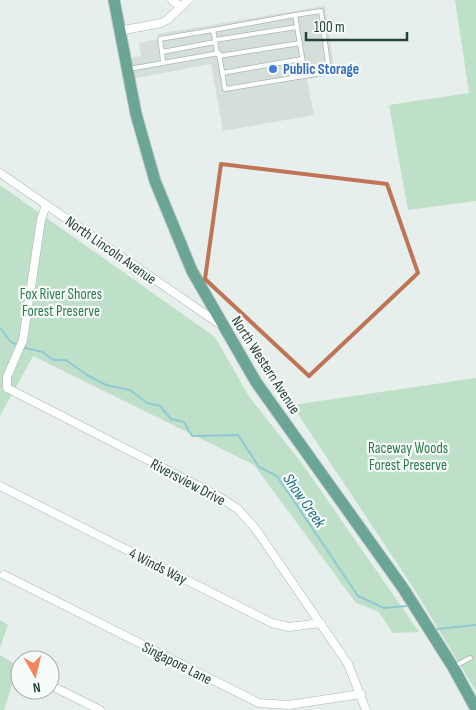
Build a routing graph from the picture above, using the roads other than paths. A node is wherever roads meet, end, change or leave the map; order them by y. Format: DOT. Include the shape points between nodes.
graph roads {
  1 [pos="114,0"];
  2 [pos="172,0"];
  3 [pos="188,0"];
  4 [pos="180,6"];
  5 [pos="295,15"];
  6 [pos="297,27"];
  7 [pos="213,30"];
  8 [pos="119,31"];
  9 [pos="215,41"];
  10 [pos="300,43"];
  11 [pos="162,52"];
  12 [pos="218,55"];
  13 [pos="302,59"];
  14 [pos="163,63"];
  15 [pos="127,70"];
  16 [pos="222,73"];
  17 [pos="305,74"];
  18 [pos="0,173"];
  19 [pos="46,205"];
  20 [pos="223,326"];
  21 [pos="0,486"];
  22 [pos="4,575"];
  23 [pos="321,623"];
  24 [pos="470,658"];
  25 [pos="453,667"];
  26 [pos="60,690"];
  27 [pos="361,694"];
  28 [pos="476,709"];
  29 [pos="100,710"];
  30 [pos="366,710"];
  1 -- 8 [label="main road, North Western Avenue"];
  2 -- 4 [label="street"];
  3 -- 4 [label="street"];
  4 -- 8 [label="street" via="161,24"];
  5 -- 6 [label="lane"];
  5 -- 7 [label="lane"];
  5 -- 17 [label="lane" via="321,11 329,72"];
  6 -- 9 [label="lane"];
  6 -- 10 [label="lane"];
  7 -- 9 [label="lane"];
  7 -- 11 [label="lane" via="160,39"];
  8 -- 15 [label="main road, North Western Avenue"];
  9 -- 11 [label="lane"];
  9 -- 12 [label="lane"];
  10 -- 12 [label="lane"];
  10 -- 13 [label="lane"];
  11 -- 14 [label="lane"];
  12 -- 14 [label="lane"];
  12 -- 16 [label="lane"];
  13 -- 16 [label="lane"];
  13 -- 17 [label="lane"];
  14 -- 15 [label="lane"];
  15 -- 20 [label="main road, North Western Avenue" via="155,181 192,271"];
  16 -- 17 [label="lane" via="225,89"];
  18 -- 19 [label="street, North Lincoln Avenue"];
  19 -- 20 [label="street, North Lincoln Avenue"];
  19 -- 23 [label="street, Riversview Drive" via="23,340 6,377 7,387 238,509 255,528"];
  20 -- 25 [label="main road, North Western Avenue" via="256,382 403,588"];
  21 -- 23 [label="street, 4 Winds Way" via="272,623 289,628"];
  22 -- 27 [label="street, Singapore Lane" via="259,703 289,705"];
  23 -- 27 [label="street, Riversview Drive" via="348,664"];
  24 -- 25 [label="lane"];
  25 -- 28 [label="main road, North Western Avenue"];
  26 -- 29 [label="street"];
  27 -- 30 [label="street, Riversview Drive"];
}
